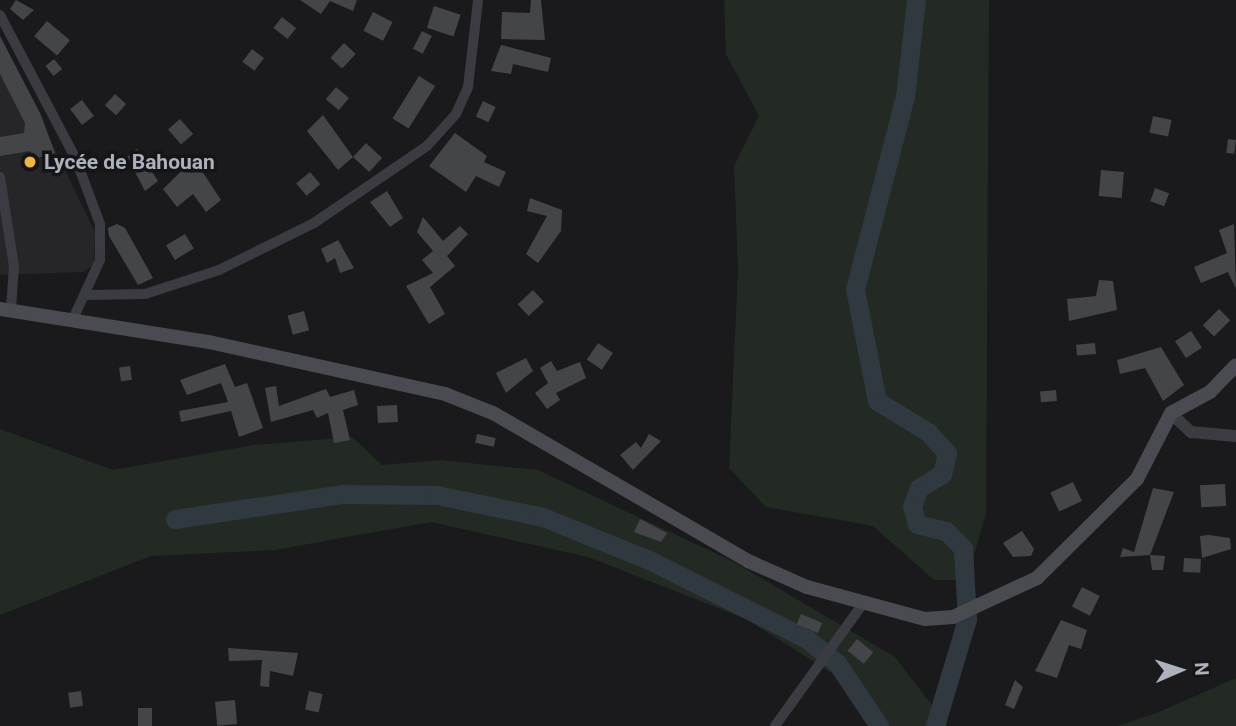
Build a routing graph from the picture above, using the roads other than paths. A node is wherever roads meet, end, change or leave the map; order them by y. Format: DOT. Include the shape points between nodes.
graph roads {
  1 [pos="478,0"];
  2 [pos="0,15"];
  3 [pos="0,177"];
  4 [pos="87,295"];
  5 [pos="5,309"];
  6 [pos="72,319"];
  7 [pos="1236,365"];
  8 [pos="1171,413"];
  9 [pos="1236,436"];
  10 [pos="862,605"];
  11 [pos="775,726"];
  1 -- 4 [label="street" via="468,87 450,124 427,146 314,223 219,270 145,293"];
  2 -- 4 [label="street" via="95,204 103,246"];
  3 -- 5 [label="street" via="14,275"];
  4 -- 6 [label="street"];
  5 -- 6 [label="main road"];
  6 -- 10 [label="main road" via="291,359 462,400 748,561"];
  7 -- 8 [label="main road" via="1210,392"];
  8 -- 9 [label="street" via="1191,432"];
  8 -- 10 [label="main road" via="1137,479 1068,552 1022,589 953,617 906,617"];
  10 -- 11 [label="street"];
}
